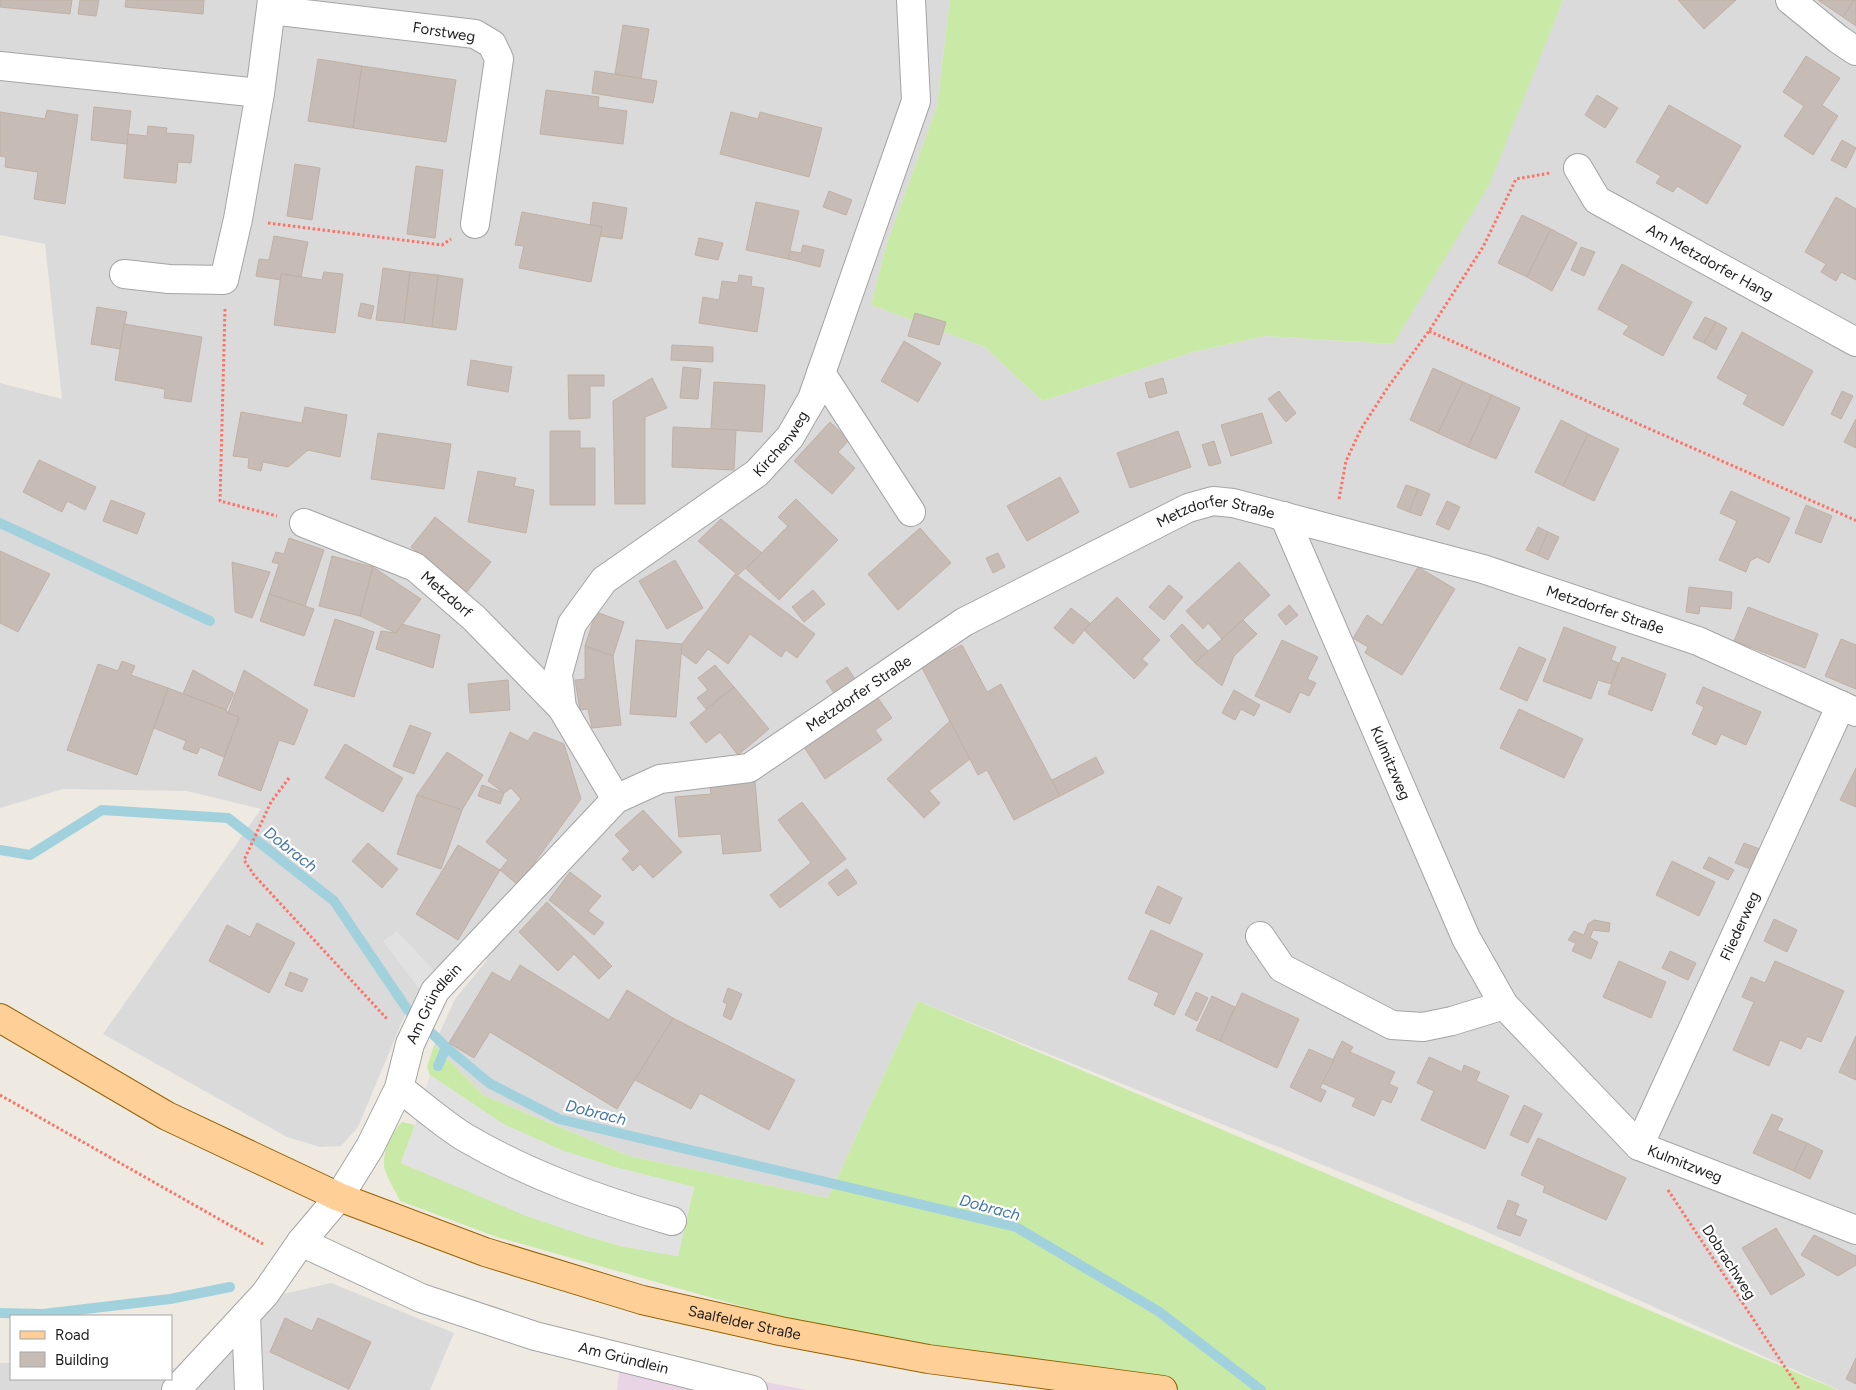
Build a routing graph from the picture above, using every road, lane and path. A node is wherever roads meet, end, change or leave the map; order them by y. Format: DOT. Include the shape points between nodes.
graph roads {
  1 [pos="911,0"];
  2 [pos="1790,0"];
  3 [pos="272,5"];
  4 [pos="1856,51"];
  5 [pos="0,66"];
  6 [pos="260,93"];
  7 [pos="1578,168"];
  8 [pos="238,219"];
  9 [pos="475,224"];
  10 [pos="124,274"];
  11 [pos="224,280"];
  12 [pos="1430,331"];
  13 [pos="1856,342"];
  14 [pos="821,374"];
  15 [pos="911,512"];
  16 [pos="1284,516"];
  17 [pos="304,523"];
  18 [pos="1856,523"];
  19 [pos="1333,529"];
  20 [pos="562,708"];
  21 [pos="1848,708"];
  22 [pos="289,778"];
  23 [pos="616,799"];
  24 [pos="1260,936"];
  25 [pos="1504,1006"];
  26 [pos="0,1018"];
  27 [pos="410,1044"];
  28 [pos="399,1088"];
  29 [pos="0,1095"];
  30 [pos="1639,1146"];
  31 [pos="1666,1186"];
  32 [pos="339,1197"];
  33 [pos="672,1221"];
  34 [pos="1856,1230"];
  35 [pos="294,1250"];
  36 [pos="246,1315"];
  37 [pos="176,1390"];
  38 [pos="249,1390"];
  39 [pos="753,1390"];
  40 [pos="1163,1390"];
  41 [pos="1800,1390"];
  1 -- 14 [label="street, Kirchenweg" via="916,101"];
  2 -- 4 [label="street"];
  3 -- 6 [label="street, Forstweg"];
  3 -- 9 [label="street, Forstweg" via="475,34 492,44 499,59"];
  5 -- 6 [label="street"];
  6 -- 8 [label="street, Forstweg"];
  7 -- 12 [label="path" via="1516,179 1483,247"];
  7 -- 13 [label="street, Am Metzdorfer Hang" via="1597,200"];
  8 -- 9 [label="path" via="442,245"];
  8 -- 11 [label="street, Forstweg"];
  10 -- 11 [label="street"];
  11 -- 17 [label="path" via="220,501"];
  12 -- 18 [label="path"];
  12 -- 19 [label="path" via="1361,429 1346,462"];
  14 -- 15 [label="street"];
  14 -- 20 [label="street, Kirchenweg" via="812,399 790,437 757,473 604,580 572,624 558,674"];
  16 -- 19 [label="street, Metzdorfer Straße"];
  16 -- 23 [label="street, Metzdorfer Straße" via="1223,502 1188,508 964,622 750,768 660,779"];
  16 -- 25 [label="street, Kulmitzweg" via="1462,929"];
  17 -- 20 [label="street, Metzdorf" via="415,567 474,618"];
  19 -- 21 [label="street, Metzdorfer Straße" via="1483,569 1698,641"];
  20 -- 23 [label="street, Kirchenweg"];
  21 -- 30 [label="street, Fliederweg"];
  22 -- 27 [label="path" via="271,802 244,860 254,875"];
  23 -- 27 [label="street, Am Gründlein" via="435,992"];
  24 -- 25 [label="street" via="1282,968 1392,1025 1423,1027"];
  25 -- 30 [label="street, Kulmitzweg"];
  26 -- 32 [label="main road, Saalfelder Straße" via="167,1116"];
  27 -- 28 [label="street, Am Gründlein"];
  28 -- 32 [label="street, Am Gründlein" via="370,1147"];
  28 -- 33 [label="street" via="465,1137 535,1174 605,1201"];
  29 -- 35 [label="path"];
  30 -- 34 [label="street, Kulmitzweg"];
  31 -- 41 [label="path, Dobrachweg"];
  32 -- 35 [label="street, Am Gründlein"];
  32 -- 40 [label="main road, Saalfelder Straße" via="485,1252 642,1300 928,1359"];
  35 -- 36 [label="street, Am Gründlein" via="265,1294"];
  35 -- 39 [label="street, Am Gründlein" via="421,1298 535,1336"];
  36 -- 37 [label="street, Am Gründlein"];
  36 -- 38 [label="street"];
}
